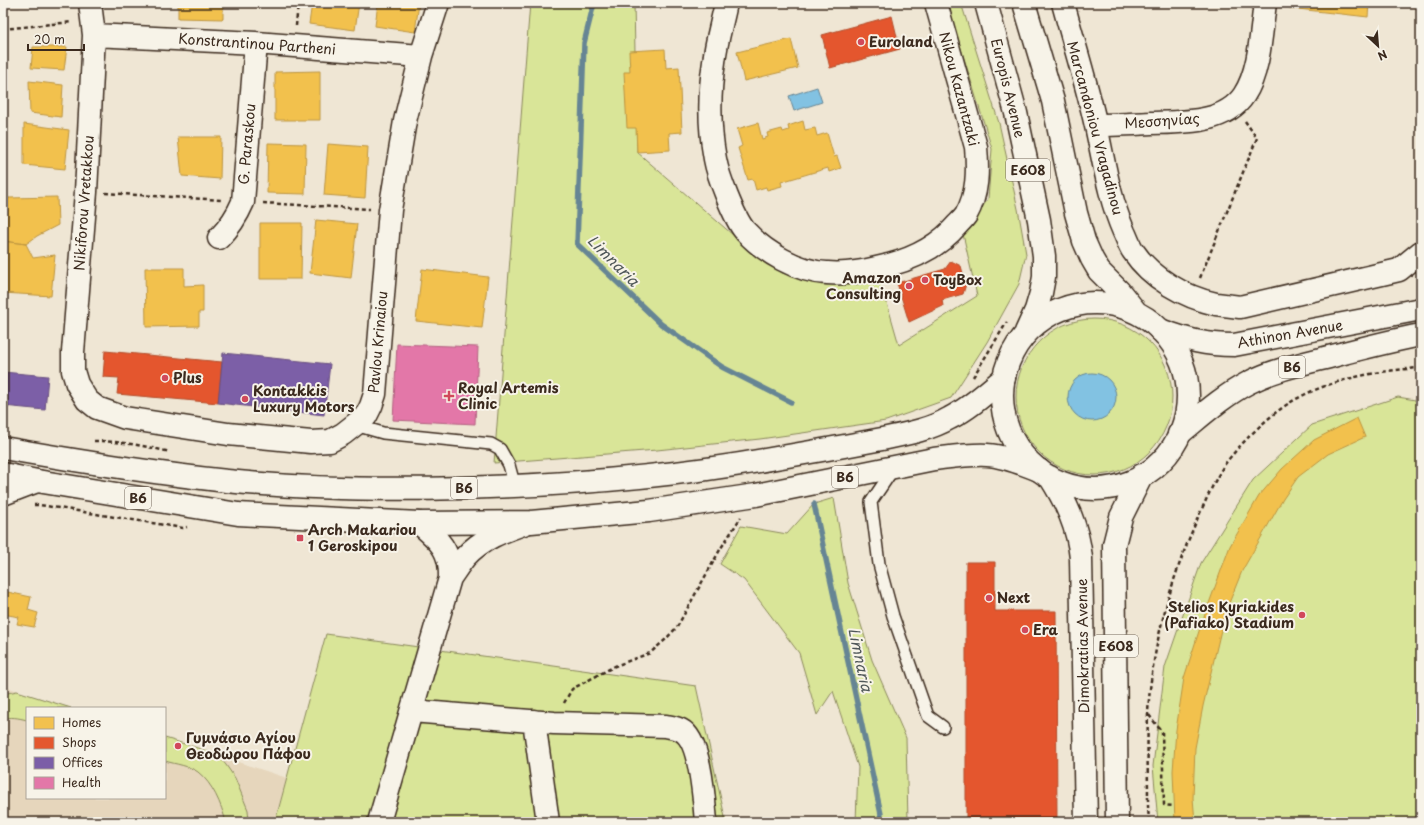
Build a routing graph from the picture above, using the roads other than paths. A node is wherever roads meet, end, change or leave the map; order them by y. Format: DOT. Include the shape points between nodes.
graph roads {
  1 [pos="438,3"];
  2 [pos="726,3"];
  3 [pos="936,3"];
  4 [pos="986,3"];
  5 [pos="1024,3"];
  6 [pos="1063,3"];
  7 [pos="1265,3"];
  8 [pos="92,19"];
  9 [pos="256,43"];
  10 [pos="421,56"];
  11 [pos="1096,125"];
  12 [pos="219,238"];
  13 [pos="1421,252"];
  14 [pos="1421,309"];
  15 [pos="1136,312"];
  16 [pos="1160,330"];
  17 [pos="1421,335"];
  18 [pos="1023,336"];
  19 [pos="1004,378"];
  20 [pos="87,400"];
  21 [pos="355,425"];
  22 [pos="1179,434"];
  23 [pos="3,448"];
  24 [pos="894,467"];
  25 [pos="1044,473"];
  26 [pos="3,474"];
  27 [pos="1142,475"];
  28 [pos="37,481"];
  29 [pos="515,487"];
  30 [pos="3,494"];
  31 [pos="531,522"];
  32 [pos="419,523"];
  33 [pos="450,578"];
  34 [pos="412,711"];
  35 [pos="544,722"];
  36 [pos="943,727"];
  37 [pos="379,822"];
  38 [pos="548,822"];
  39 [pos="706,822"];
  40 [pos="1086,822"];
  41 [pos="1116,822"];
  1 -- 10 [label="main road, Pavlou Krinaiou"];
  2 -- 3 [label="main road, Nikou Kazantzaki" via="714,62 710,111 715,160 729,202 745,230 767,250 795,266 825,274 855,273 902,262 934,246 966,215 977,177 976,147"];
  4 -- 18 [label="main road, Europis Avenue / E608" via="1016,113 1039,220 1044,256 1041,293"];
  5 -- 15 [label="main road, E608" via="1053,102 1084,241 1099,271"];
  6 -- 11 [label="main road, Marcandoniou Vragadinou"];
  7 -- 11 [label="main road, Μεσσηνίας" via="1256,66 1250,84 1235,106 1222,113 1190,122"];
  8 -- 9 [label="main road, Konstrantinou Partheni"];
  8 -- 20 [label="main road, Nikiforou Vretakkou" via="86,192 73,352 73,371"];
  9 -- 10 [label="main road, Konstrantinou Partheni"];
  9 -- 12 [label="main road, G. Paraskou" via="243,202 230,227"];
  10 -- 21 [label="main road, Pavlou Krinaiou" via="405,121 390,210 375,394 366,416"];
  11 -- 13 [label="main road, Marcandoniou Vragadinou" via="1107,180 1132,250 1157,277 1192,296 1215,304 1240,307 1399,270"];
  14 -- 16 [label="main road, Athinon Avenue / B6" via="1234,345 1194,342"];
  15 -- 16 [label="main road, E608"];
  15 -- 18 [label="main road, E608" via="1104,303 1070,306 1049,315"];
  16 -- 22 [label="main road, E608" via="1177,353 1186,379 1187,407"];
  17 -- 22 [label="main road, Athinon Avenue / B6" via="1275,371 1233,393"];
  18 -- 19 [label="main road, E608" via="1011,356"];
  19 -- 25 [label="main road, E608" via="1003,406 1008,429 1019,450"];
  19 -- 29 [label="main road, B6" via="953,417 923,430 732,466 651,476"];
  20 -- 21 [label="main road, Pavlou Krinaiou" via="97,408 125,418 228,434 311,442 330,441"];
  21 -- 29 [label="lane" via="383,433 491,444 500,449 509,464"];
  22 -- 27 [label="main road, E608" via="1163,457"];
  23 -- 29 [label="main road, B6" via="90,463 314,488"];
  24 -- 25 [label="main road, B6" via="946,458 988,455"];
  24 -- 31 [label="main road, B6" via="756,495 649,511"];
  24 -- 36 [label="lane" via="871,502 879,564 893,616 928,716"];
  25 -- 27 [label="main road, E608" via="1070,485 1088,488 1116,486"];
  25 -- 40 [label="main road, Dimokratias Avenue / E608" via="1063,498 1080,544"];
  26 -- 28 [label="main road, B6"];
  27 -- 41 [label="main road, E608" via="1121,517 1114,545"];
  28 -- 30 [label="main road"];
  28 -- 32 [label="main road, B6" via="238,514"];
  31 -- 32 [label="main road, B6"];
  31 -- 33 [label="main road" via="488,538 465,558"];
  32 -- 33 [label="main road" via="445,550"];
  33 -- 34 [label="main road"];
  34 -- 35 [label="main road"];
  34 -- 37 [label="main road"];
  35 -- 38 [label="main road"];
  35 -- 39 [label="main road" via="666,726 682,730 693,746 699,765"];
}
